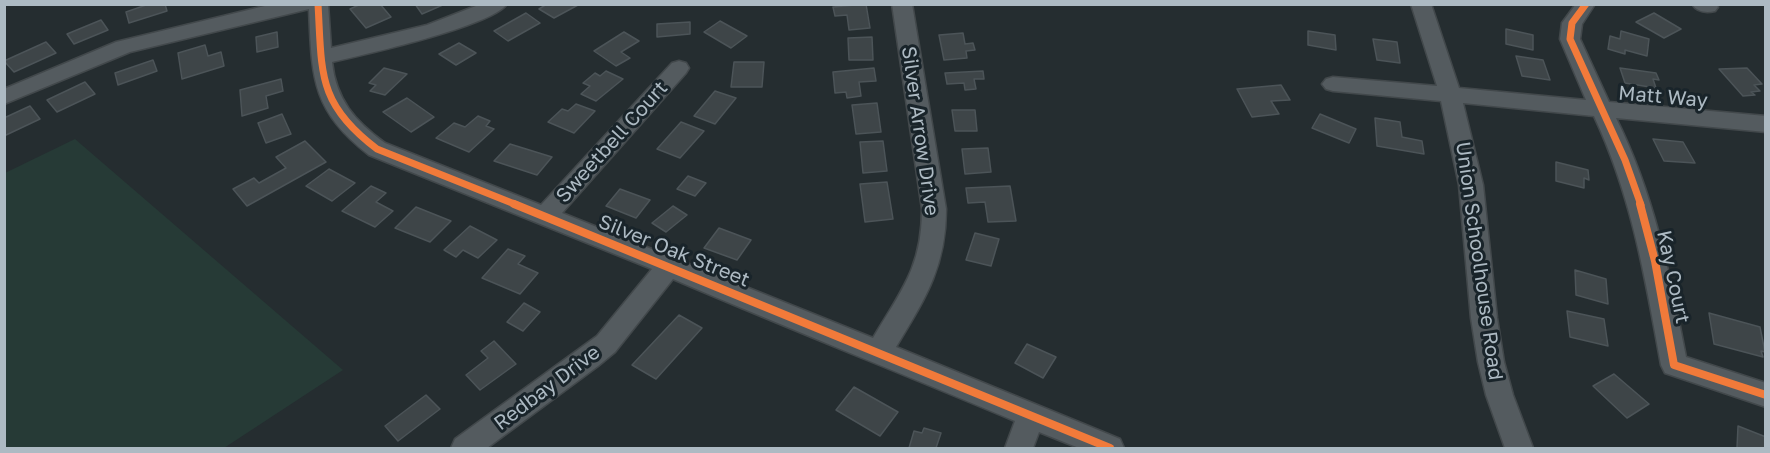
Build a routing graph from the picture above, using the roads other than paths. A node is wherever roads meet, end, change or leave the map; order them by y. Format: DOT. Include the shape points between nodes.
graph roads {
  1 [pos="303,4"];
  2 [pos="318,4"];
  3 [pos="498,4"];
  4 [pos="902,4"];
  5 [pos="1421,4"];
  6 [pos="1586,4"];
  7 [pos="322,57"];
  8 [pos="679,69"];
  9 [pos="1333,84"];
  10 [pos="1449,93"];
  11 [pos="4,97"];
  12 [pos="1599,108"];
  13 [pos="1766,124"];
  14 [pos="544,216"];
  15 [pos="669,266"];
  16 [pos="879,352"];
  17 [pos="1766,395"];
  18 [pos="1031,416"];
  19 [pos="465,448"];
  20 [pos="1019,448"];
  21 [pos="1110,448"];
  22 [pos="1519,448"];
  1 -- 11 [label="street" via="123,47"];
  2 -- 7 [label="street, Silver Oak Street"];
  3 -- 7 [label="street" via="421,35"];
  4 -- 16 [label="street, Silver Arrow Drive" via="934,209 934,236 930,257 917,285"];
  5 -- 10 [label="street, Union Schoolhouse Road"];
  6 -- 12 [label="street" via="1572,23 1570,39"];
  7 -- 14 [label="street, Silver Oak Street" via="333,108 361,138 395,157"];
  8 -- 14 [label="street, Sweetbell Court"];
  9 -- 10 [label="street, Matt Way"];
  10 -- 12 [label="street, Matt Way"];
  10 -- 22 [label="street, Union Schoolhouse Road" via="1471,184 1491,363"];
  12 -- 13 [label="street, Matt Way"];
  12 -- 17 [label="street, Kay Court" via="1625,159 1648,233 1674,365"];
  14 -- 15 [label="street, Silver Oak Street"];
  15 -- 16 [label="street, Silver Oak Street"];
  15 -- 19 [label="street, Redbay Drive" via="606,344"];
  16 -- 18 [label="street, Silver Oak Street"];
  18 -- 20 [label="street"];
  18 -- 21 [label="street, Silver Oak Street"];
}
